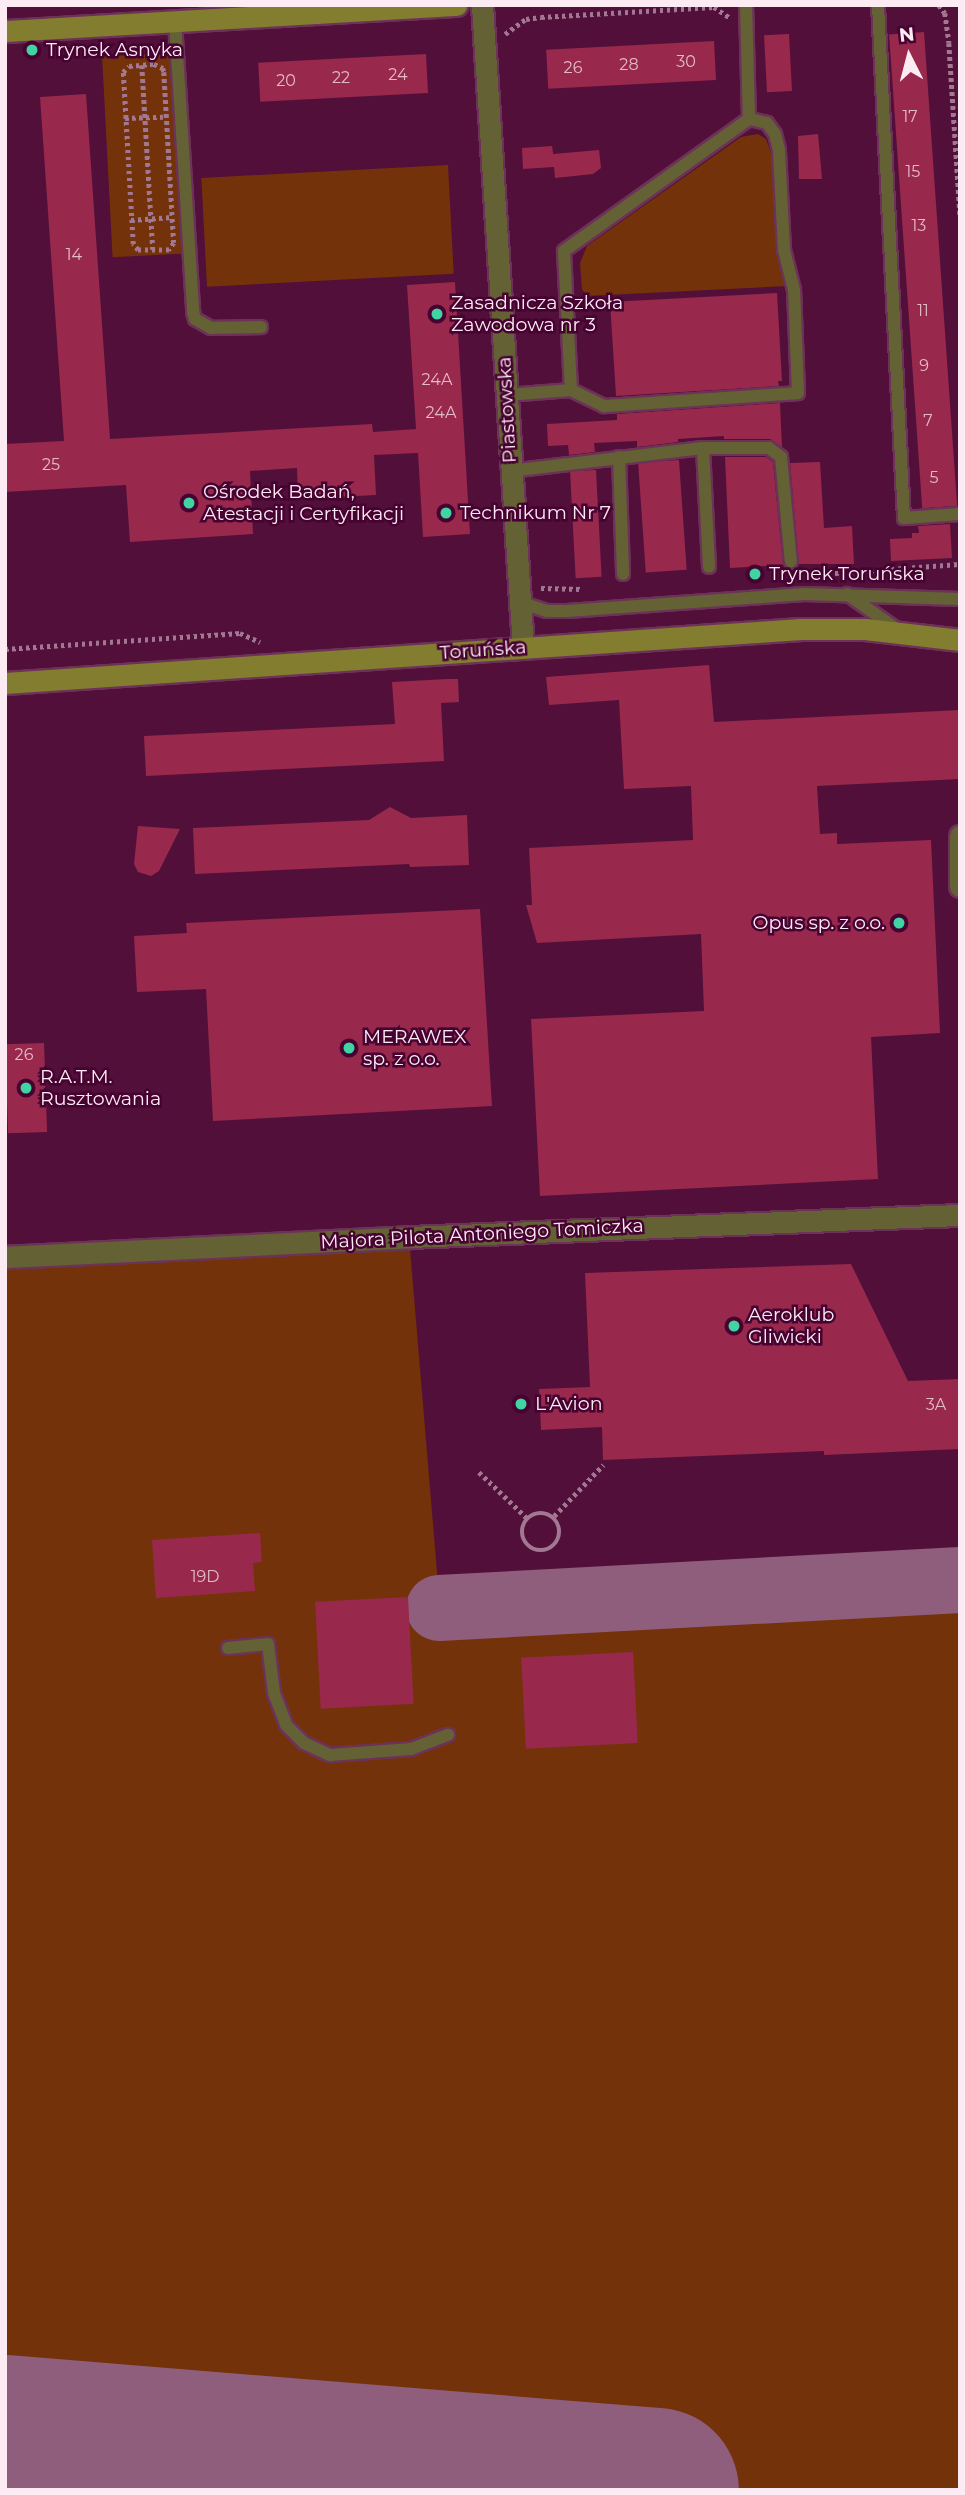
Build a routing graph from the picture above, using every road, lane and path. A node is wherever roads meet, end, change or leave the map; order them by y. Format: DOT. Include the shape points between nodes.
graph roads {
  1 [pos="456,5"];
  2 [pos="482,5"];
  3 [pos="746,5"];
  4 [pos="878,5"];
  5 [pos="939,5"];
  6 [pos="714,6"];
  7 [pos="145,15"];
  8 [pos="175,22"];
  9 [pos="5,31"];
  10 [pos="506,33"];
  11 [pos="142,65"];
  12 [pos="146,117"];
  13 [pos="167,117"];
  14 [pos="125,118"];
  15 [pos="749,119"];
  16 [pos="960,215"];
  17 [pos="187,216"];
  18 [pos="173,217"];
  19 [pos="151,218"];
  20 [pos="131,220"];
  21 [pos="153,250"];
  22 [pos="261,327"];
  23 [pos="571,390"];
  24 [pos="507,395"];
  25 [pos="703,448"];
  26 [pos="619,457"];
  27 [pos="510,471"];
  28 [pos="960,514"];
  29 [pos="791,562"];
  30 [pos="930,567"];
  31 [pos="709,568"];
  32 [pos="623,575"];
  33 [pos="929,577"];
  34 [pos="560,589"];
  35 [pos="846,594"];
  36 [pos="525,595"];
  37 [pos="960,599"];
  38 [pos="901,632"];
  39 [pos="960,640"];
  40 [pos="262,643"];
  41 [pos="523,648"];
  42 [pos="5,649"];
  43 [pos="5,683"];
  44 [pos="960,836"];
  45 [pos="960,886"];
  46 [pos="960,1215"];
  47 [pos="5,1257"];
  48 [pos="603,1465"];
  49 [pos="479,1472"];
  50 [pos="554,1516"];
  51 [pos="527,1518"];
  52 [pos="228,1648"];
  53 [pos="448,1735"];
  1 -- 8 [label="street"];
  2 -- 24 [label="street, Piastowska"];
  3 -- 15 [label="lane"];
  4 -- 28 [label="lane" via="904,518"];
  5 -- 16 [label="path" via="945,13 949,43"];
  6 -- 10 [label="path" via="541,17 526,19"];
  7 -- 8 [label="street"];
  7 -- 9 [label="street"];
  8 -- 17 [label="lane"];
  11 -- 12 [label="path"];
  11 -- 13 [label="path" via="163,68"];
  11 -- 14 [label="path" via="129,66 123,72"];
  12 -- 13 [label="path"];
  12 -- 14 [label="path"];
  12 -- 19 [label="path"];
  13 -- 18 [label="path"];
  14 -- 20 [label="path"];
  15 -- 23 [label="lane" via="564,251"];
  15 -- 23 [label="lane" via="767,123 779,150 785,250 794,290 798,393 604,406"];
  17 -- 18 [label="path"];
  17 -- 22 [label="lane" via="195,319 221,329"];
  18 -- 19 [label="path"];
  18 -- 21 [label="path" via="172,248"];
  19 -- 20 [label="path"];
  19 -- 21 [label="path"];
  20 -- 21 [label="path" via="135,249"];
  23 -- 24 [label="lane"];
  24 -- 27 [label="street, Piastowska"];
  25 -- 26 [label="lane"];
  25 -- 29 [label="lane" via="769,448 781,457"];
  25 -- 31 [label="lane"];
  26 -- 27 [label="lane"];
  26 -- 32 [label="lane"];
  27 -- 36 [label="street, Piastowska"];
  30 -- 33 [label="path"];
  34 -- 36 [label="path"];
  35 -- 36 [label="lane" via="567,611 547,611"];
  35 -- 37 [label="lane"];
  35 -- 38 [label="lane"];
  36 -- 41 [label="street, Piastowska"];
  38 -- 39 [label="street, Toruńska"];
  38 -- 41 [label="street, Toruńska" via="801,629"];
  40 -- 42 [label="path" via="240,633"];
  41 -- 43 [label="street, Toruńska"];
  44 -- 45 [label="street"];
  46 -- 47 [label="street, Majora Pilota Antoniego Tomiczka"];
  48 -- 50 [label="path"];
  49 -- 51 [label="path"];
  50 -- 51 [label="path" via="540,1512"];
  50 -- 51 [label="path" via="559,1524 558,1542 543,1552 526,1544 522,1536"];
  52 -- 53 [label="lane" via="268,1644 274,1693 286,1726 304,1743 330,1755 411,1749"];
}
